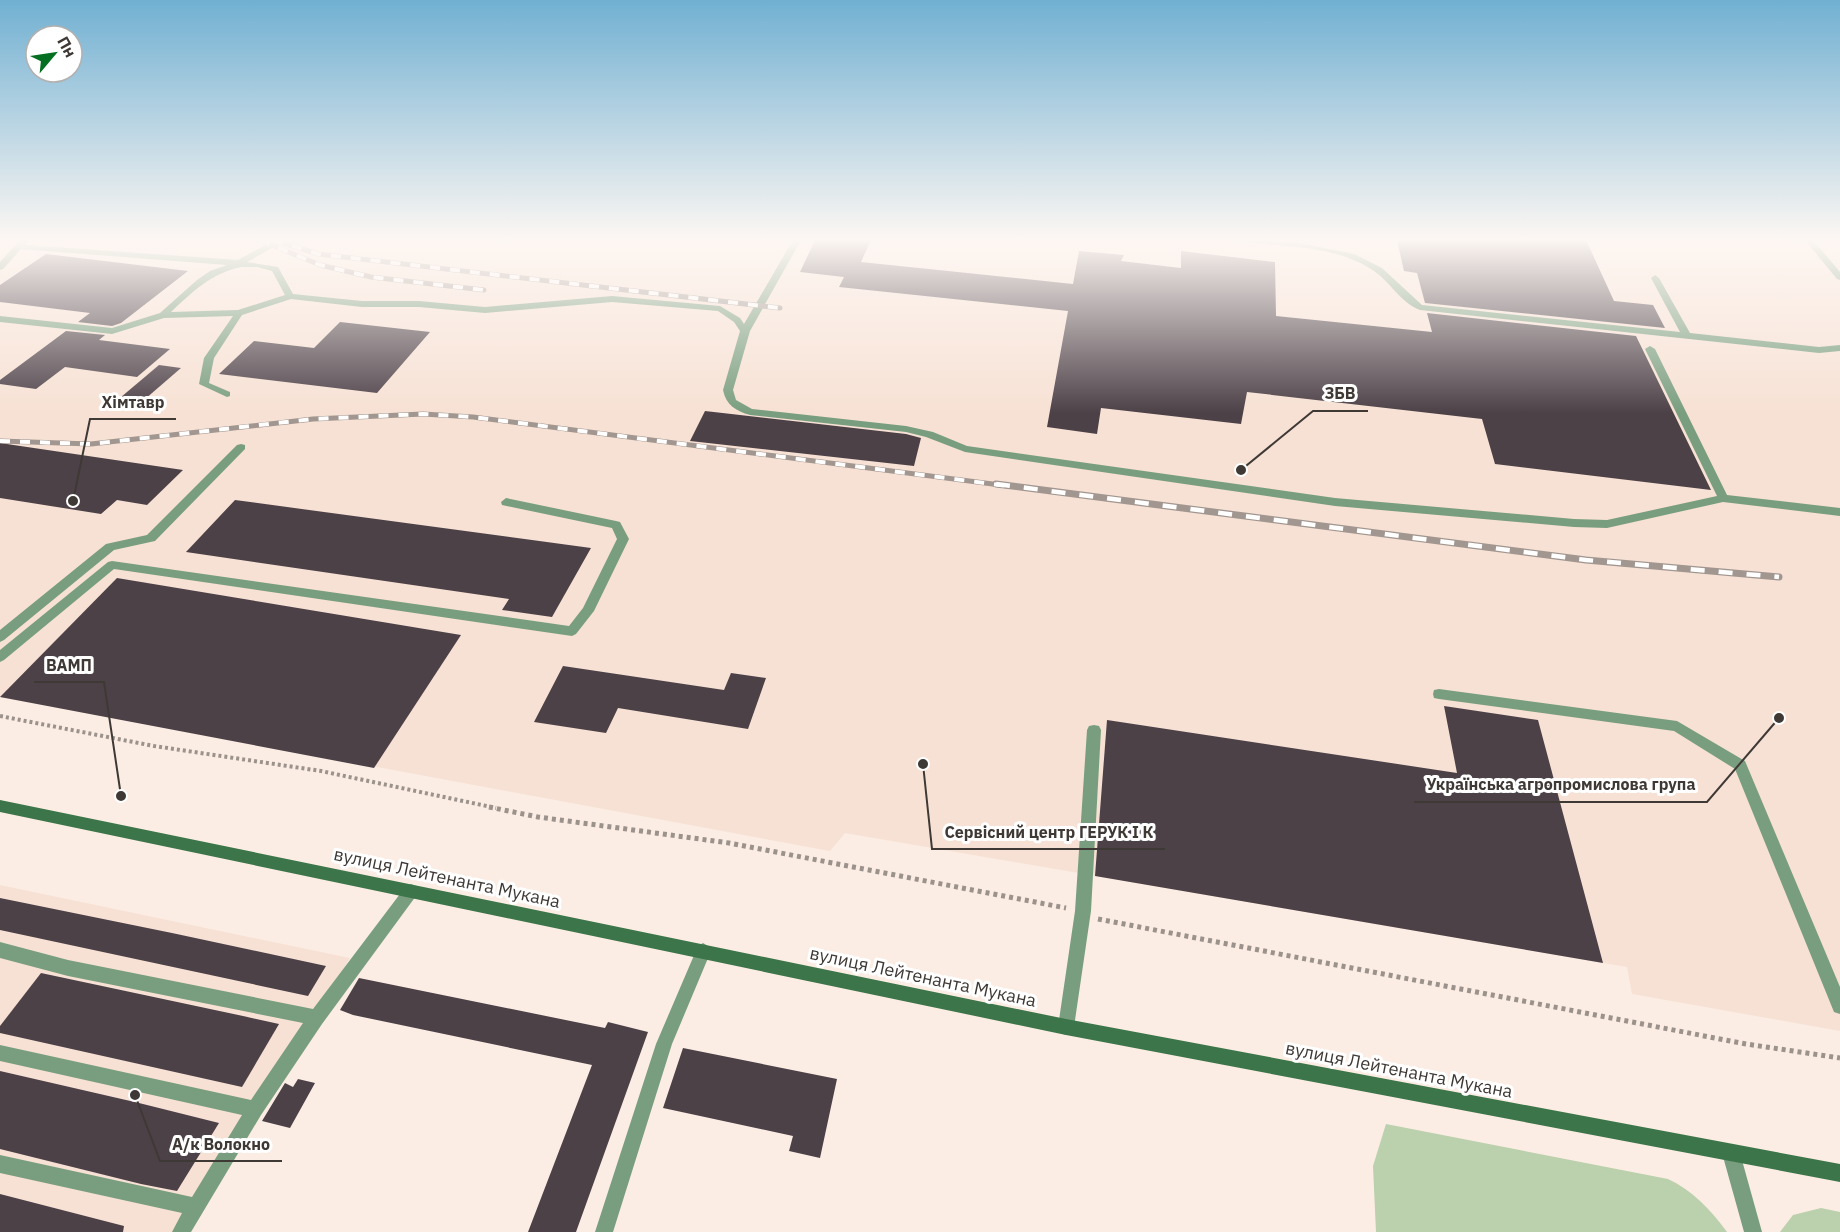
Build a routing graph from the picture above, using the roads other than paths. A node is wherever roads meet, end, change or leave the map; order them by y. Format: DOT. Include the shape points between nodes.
graph roads {
  1 [pos="181,297"];
  2 [pos="286,297"];
  3 [pos="303,297"];
  4 [pos="764,297"];
  5 [pos="1405,297"];
  6 [pos="1665,297"];
  7 [pos="239,313"];
  8 [pos="163,315"];
  9 [pos="0,318"];
  10 [pos="745,331"];
  11 [pos="1686,336"];
  12 [pos="1840,348"];
  13 [pos="1650,349"];
  14 [pos="227,394"];
  15 [pos="241,447"];
  16 [pos="1723,498"];
  17 [pos="506,502"];
  18 [pos="1840,512"];
  19 [pos="0,637"];
  20 [pos="0,657"];
  21 [pos="1439,694"];
  22 [pos="1094,730"];
  23 [pos="0,806"];
  24 [pos="411,891"];
  25 [pos="0,950"];
  26 [pos="703,951"];
  27 [pos="1840,1006"];
  28 [pos="316,1018"];
  29 [pos="1066,1027"];
  30 [pos="0,1053"];
  31 [pos="255,1109"];
  32 [pos="1731,1153"];
  33 [pos="0,1164"];
  34 [pos="1840,1173"];
  35 [pos="197,1207"];
  36 [pos="181,1232"];
  37 [pos="604,1232"];
  38 [pos="1753,1232"];
  1 -- 8 [label="lane"];
  2 -- 7 [label="lane"];
  3 -- 10 [label="lane" via="485,310 612,299 720,309"];
  4 -- 10 [label="lane"];
  5 -- 11 [label="lane" via="1420,307"];
  6 -- 11 [label="lane"];
  7 -- 8 [label="lane"];
  7 -- 14 [label="lane" via="209,358 204,384"];
  8 -- 9 [label="lane" via="112,331"];
  10 -- 16 [label="lane" via="728,390 735,406 750,412 906,429 965,449 1335,502 1574,523 1607,524"];
  11 -- 12 [label="lane" via="1819,350"];
  13 -- 16 [label="lane"];
  15 -- 19 [label="lane" via="151,538 110,547"];
  16 -- 18 [label="lane"];
  17 -- 20 [label="lane" via="616,525 620,532 623,539 588,611 572,631 112,565"];
  21 -- 27 [label="lane" via="1677,726 1740,765"];
  22 -- 29 [label="lane" via="1083,911"];
  23 -- 24 [label="main road, вулиця Лейтенанта Мукана"];
  24 -- 26 [label="main road, вулиця Лейтенанта Мукана"];
  24 -- 28 [label="lane"];
  25 -- 28 [label="lane" via="68,968"];
  26 -- 29 [label="main road, вулиця Лейтенанта Мукана"];
  26 -- 37 [label="lane" via="664,1044"];
  28 -- 31 [label="lane"];
  29 -- 32 [label="main road, вулиця Лейтенанта Мукана"];
  30 -- 31 [label="lane"];
  31 -- 35 [label="lane"];
  32 -- 34 [label="main road, вулиця Лейтенанта Мукана"];
  32 -- 38 [label="lane"];
  33 -- 35 [label="lane"];
  35 -- 36 [label="lane"];
}
